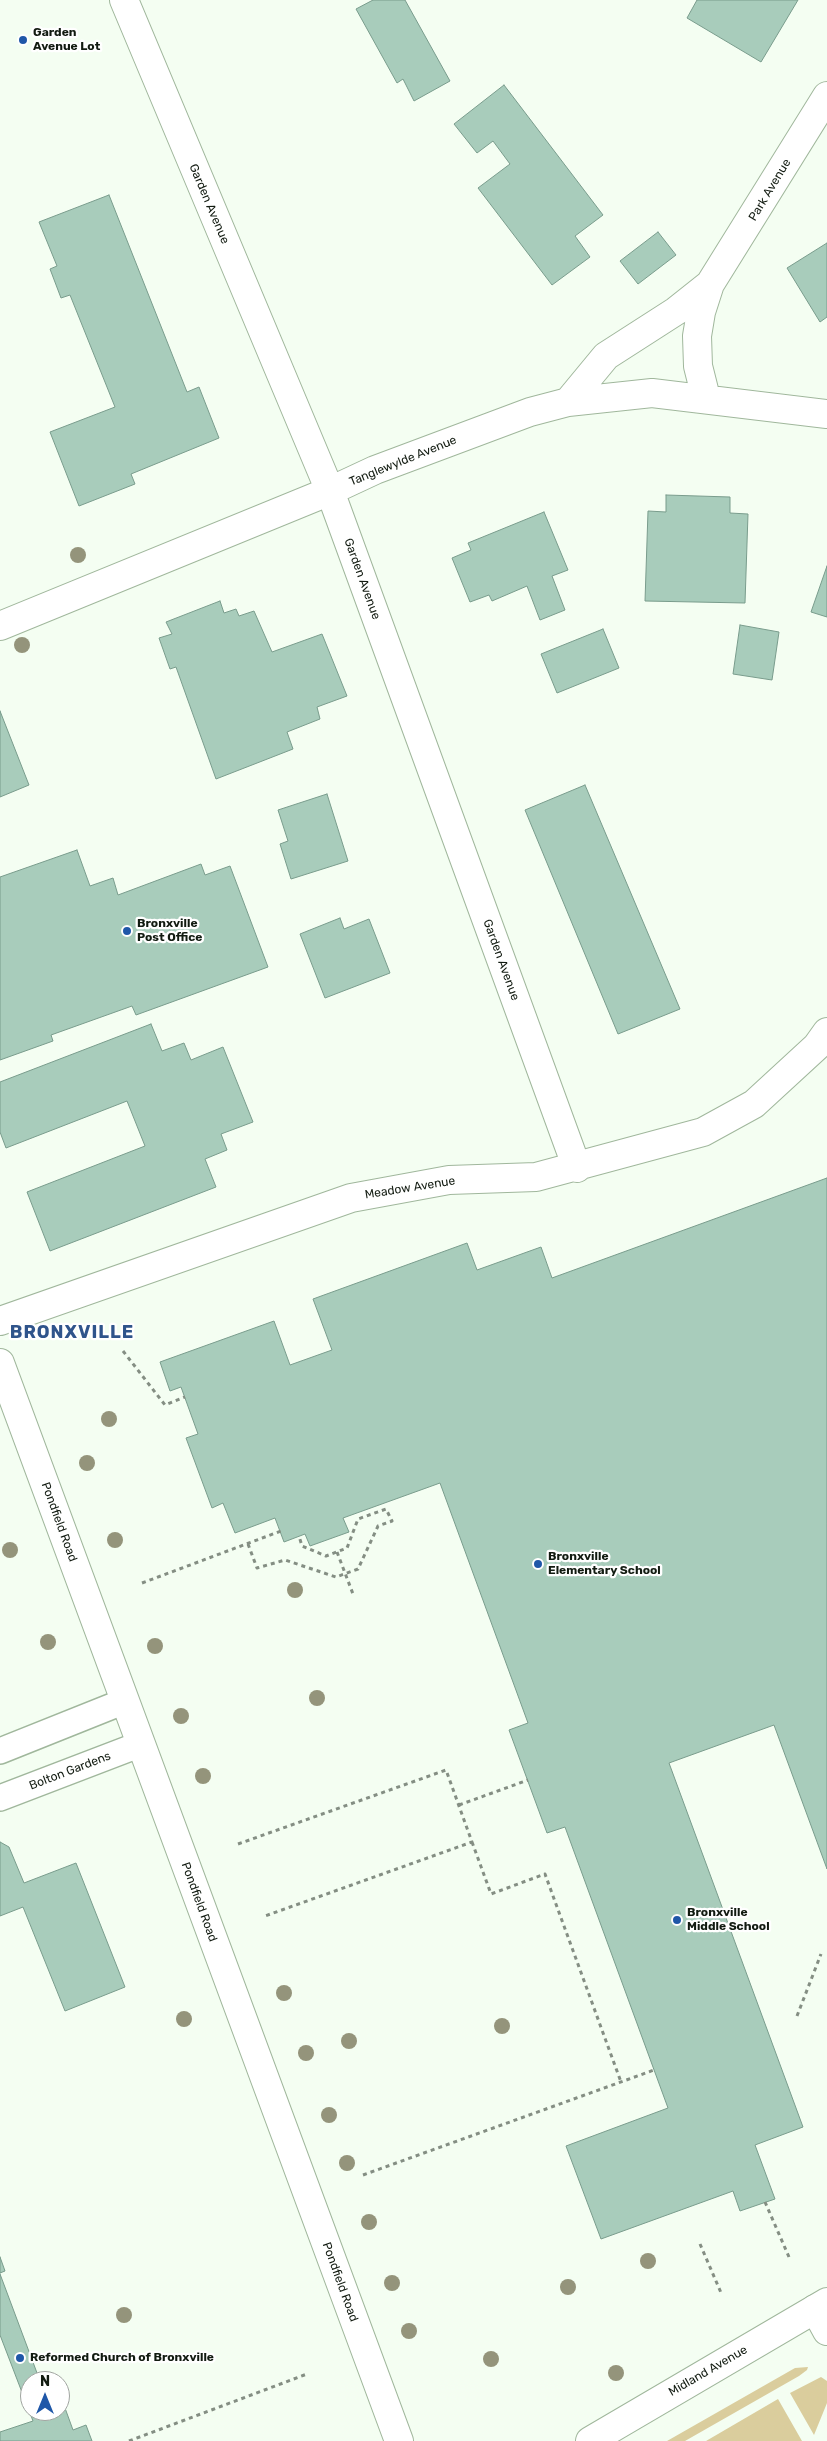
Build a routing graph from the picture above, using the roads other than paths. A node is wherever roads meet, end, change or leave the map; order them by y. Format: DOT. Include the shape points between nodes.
graph roads {
  1 [pos="124,0"];
  2 [pos="827,96"];
  3 [pos="710,284"];
  4 [pos="706,398"];
  5 [pos="568,402"];
  6 [pos="827,414"];
  7 [pos="330,492"];
  8 [pos="0,626"];
  9 [pos="827,1032"];
  10 [pos="577,1168"];
  11 [pos="0,1321"];
  12 [pos="0,1363"];
  13 [pos="125,1701"];
  14 [pos="141,1744"];
  15 [pos="0,1751"];
  16 [pos="0,1798"];
  17 [pos="823,2314"];
  18 [pos="399,2441"];
  19 [pos="590,2441"];
  1 -- 7 [label="street, Garden Avenue"];
  2 -- 3 [label="street, Park Avenue"];
  3 -- 4 [label="street, Park Avenue" via="696,336 698,366"];
  3 -- 5 [label="street, Park Avenue" via="676,311 606,356"];
  4 -- 5 [label="street, Tanglewylde Avenue" via="652,393"];
  4 -- 6 [label="street, Tanglewylde Avenue"];
  5 -- 7 [label="street, Tanglewylde Avenue" via="530,412 375,470"];
  7 -- 8 [label="street, Tanglewylde Avenue"];
  7 -- 10 [label="street, Garden Avenue"];
  9 -- 10 [label="street, Meadow Avenue" via="817,1046 769,1092 728,1120 703,1132"];
  10 -- 11 [label="street, Meadow Avenue" via="536,1177 449,1180 351,1198"];
  12 -- 13 [label="street, Pondfield Road"];
  13 -- 14 [label="street, Pondfield Road"];
  13 -- 15 [label="lane"];
  14 -- 16 [label="lane, Bolton Gardens"];
  14 -- 18 [label="street, Pondfield Road"];
  17 -- 19 [label="street, Midland Avenue"];
}
